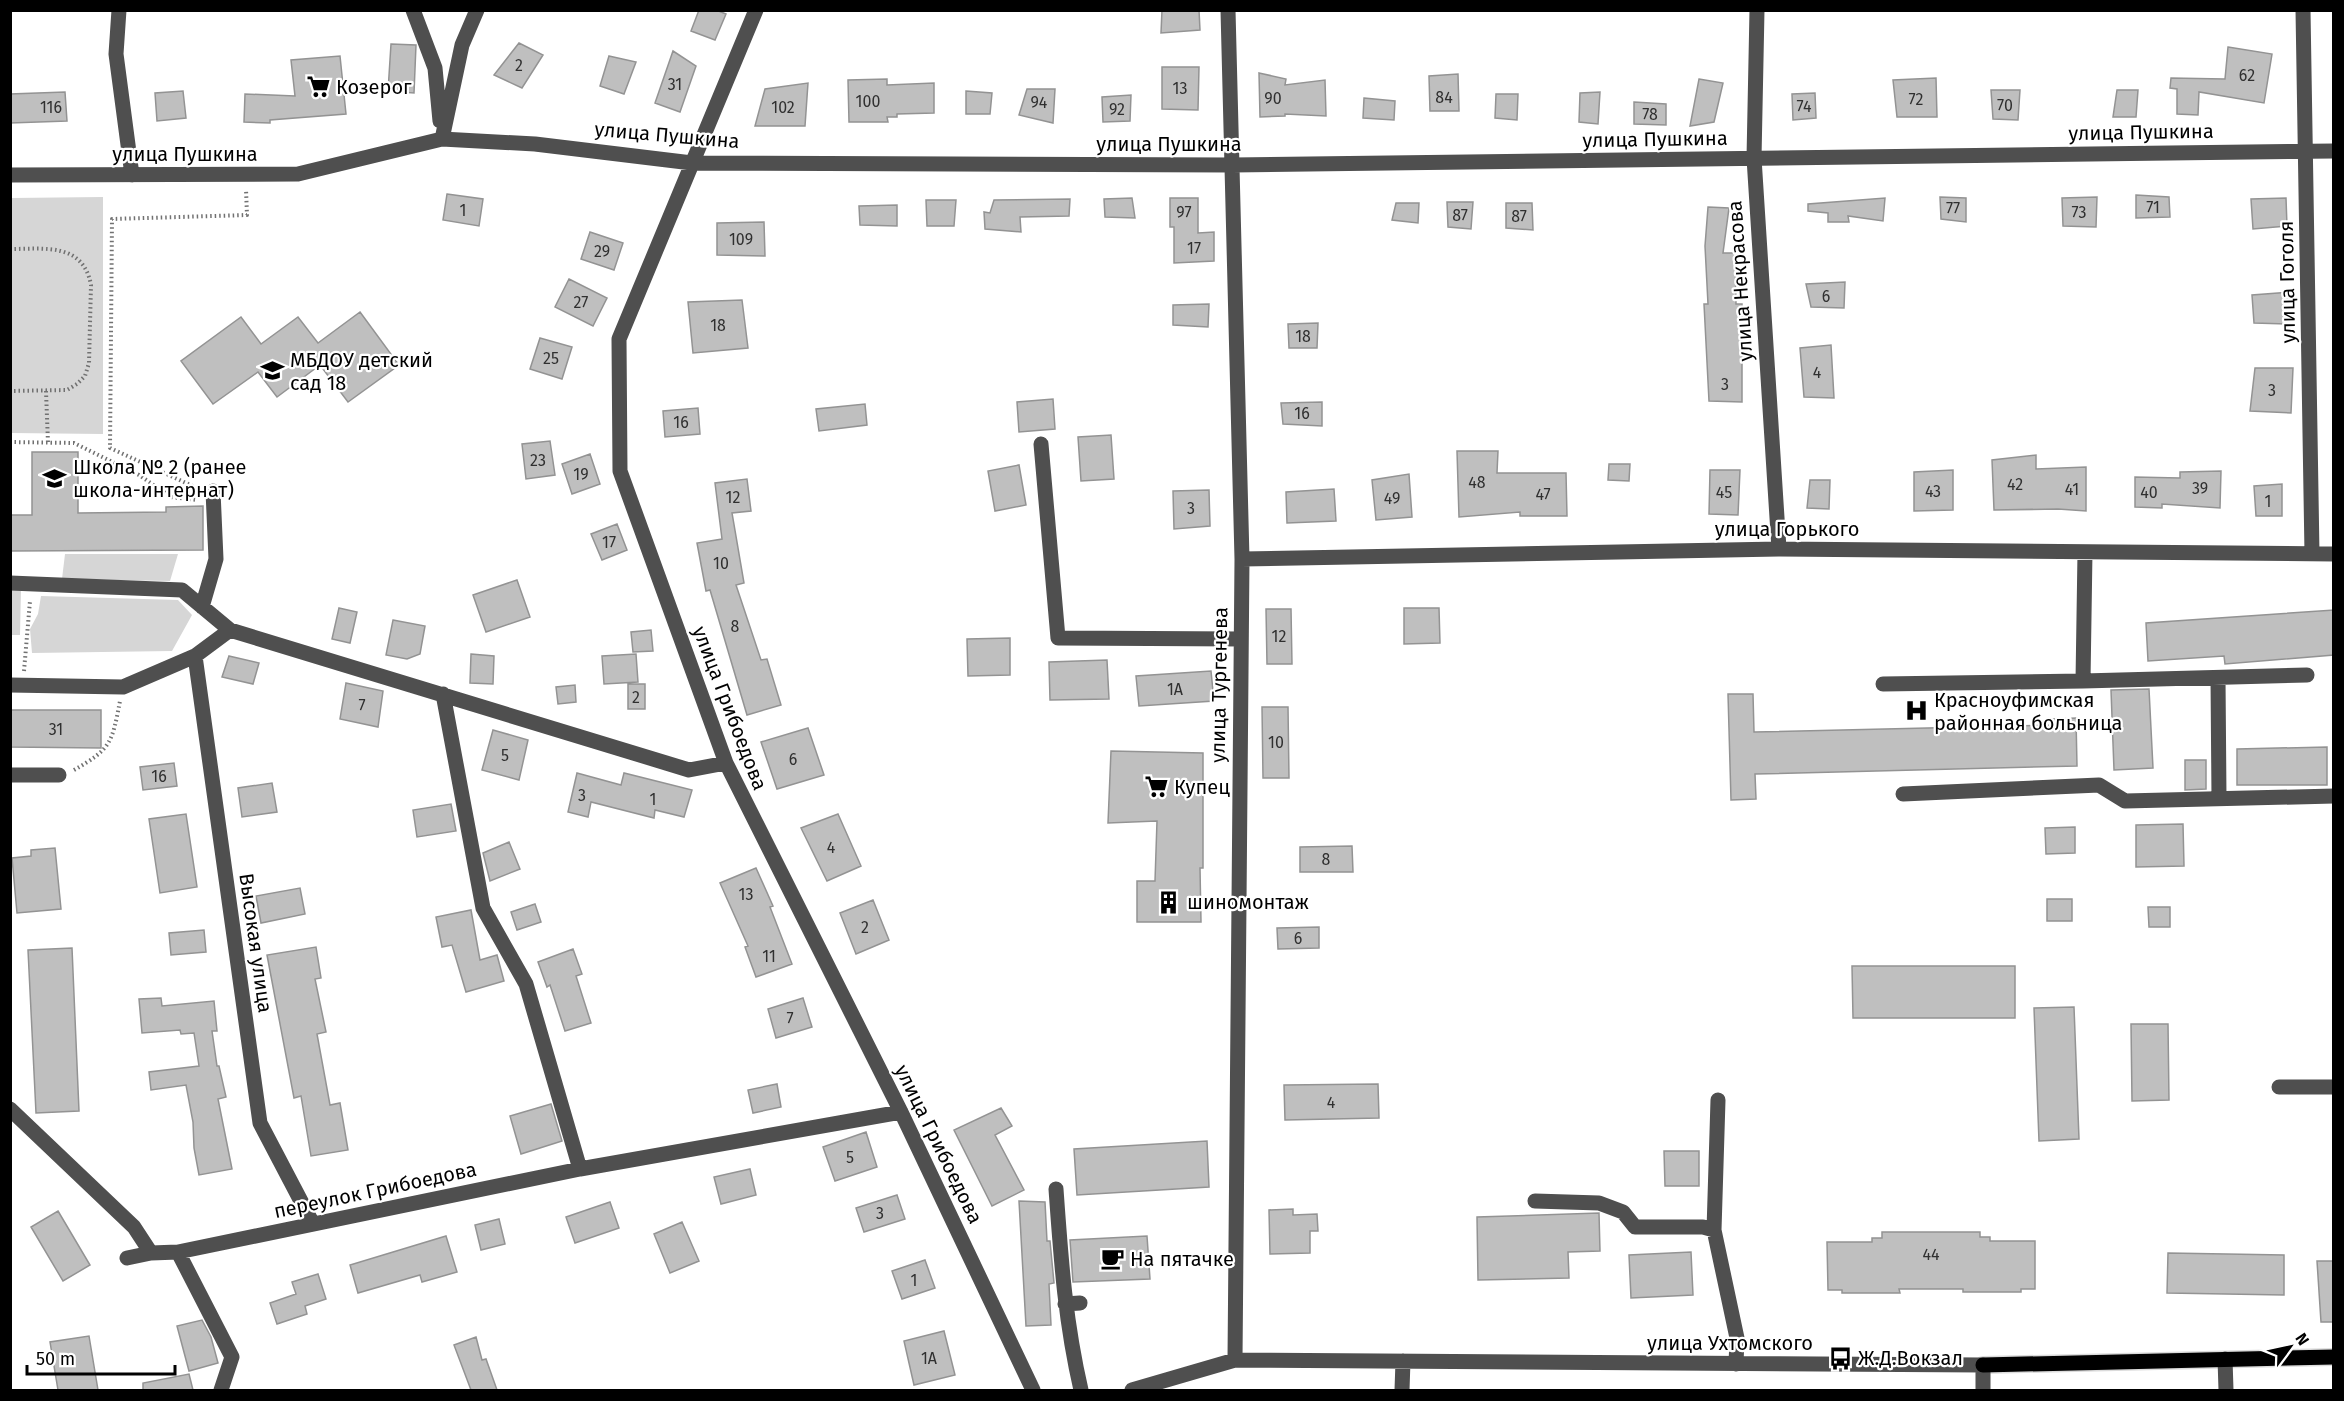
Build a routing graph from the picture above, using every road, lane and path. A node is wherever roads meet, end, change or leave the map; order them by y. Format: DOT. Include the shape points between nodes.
graph roads {
  1 [pos="118,10"];
  2 [pos="413,10"];
  3 [pos="477,10"];
  4 [pos="756,10"];
  5 [pos="1228,10"];
  6 [pos="1757,10"];
  7 [pos="2303,10"];
  8 [pos="442,139"];
  9 [pos="2307,151"];
  10 [pos="2334,151"];
  11 [pos="1754,158"];
  12 [pos="692,163"];
  13 [pos="1232,165"];
  14 [pos="10,175"];
  15 [pos="132,175"];
  16 [pos="246,188"];
  17 [pos="10,249"];
  18 [pos="10,391"];
  19 [pos="46,391"];
  20 [pos="10,442"];
  21 [pos="48,443"];
  22 [pos="1041,444"];
  23 [pos="207,495"];
  24 [pos="1779,549"];
  25 [pos="2085,552"];
  26 [pos="2312,554"];
  27 [pos="2334,554"];
  28 [pos="1242,559"];
  29 [pos="10,583"];
  30 [pos="31,592"];
  31 [pos="202,607"];
  32 [pos="230,630"];
  33 [pos="1241,639"];
  34 [pos="195,656"];
  35 [pos="25,663"];
  36 [pos="2307,675"];
  37 [pos="2218,678"];
  38 [pos="2083,681"];
  39 [pos="1883,684"];
  40 [pos="10,685"];
  41 [pos="123,687"];
  42 [pos="443,694"];
  43 [pos="726,763"];
  44 [pos="10,775"];
  45 [pos="59,775"];
  46 [pos="1903,794"];
  47 [pos="2334,796"];
  48 [pos="2219,798"];
  49 [pos="2334,1087"];
  50 [pos="2279,1088"];
  51 [pos="1718,1100"];
  52 [pos="10,1109"];
  53 [pos="901,1112"];
  54 [pos="580,1168"];
  55 [pos="1056,1189"];
  56 [pos="1535,1201"];
  57 [pos="313,1224"];
  58 [pos="1714,1230"];
  59 [pos="178,1252"];
  60 [pos="151,1253"];
  61 [pos="127,1258"];
  62 [pos="2334,1356"];
  63 [pos="2225,1359"];
  64 [pos="1234,1360"];
  65 [pos="1403,1361"];
  66 [pos="1736,1364"];
  67 [pos="1983,1365"];
  68 [pos="221,1390"];
  69 [pos="1033,1390"];
  70 [pos="1081,1390"];
  71 [pos="1132,1390"];
  72 [pos="1402,1390"];
  73 [pos="1983,1390"];
  74 [pos="2226,1390"];
  1 -- 15 [label="street" via="116,54"];
  2 -- 8 [label="street" via="435,69"];
  3 -- 8 [label="street" via="462,45"];
  4 -- 12 [label="street, улица Грибоедова"];
  5 -- 13 [label="street, улица Тургенева"];
  6 -- 11 [label="street, улица Некрасова"];
  7 -- 9 [label="street, улица Гоголя"];
  8 -- 12 [label="street, улица Пушкина" via="535,144"];
  8 -- 15 [label="street, улица Пушкина" via="298,174"];
  9 -- 10 [label="street, улица Пушкина"];
  9 -- 11 [label="street, улица Пушкина"];
  9 -- 26 [label="street, улица Гоголя"];
  11 -- 13 [label="street, улица Пушкина"];
  11 -- 24 [label="street, улица Некрасова"];
  12 -- 13 [label="street, улица Пушкина"];
  12 -- 43 [label="street, улица Грибоедова" via="619,339 620,471"];
  13 -- 28 [label="street, улица Тургенева"];
  14 -- 15 [label="street, улица Пушкина"];
  16 -- 23 [label="path" via="247,215 112,219 110,448"];
  17 -- 19 [label="path" via="59,249 72,254 89,274 89,363 85,376 67,390"];
  18 -- 19 [label="path"];
  19 -- 21 [label="path"];
  20 -- 21 [label="path"];
  21 -- 23 [label="path" via="74,443 171,497"];
  22 -- 33 [label="street" via="1058,638"];
  23 -- 31 [label="street" via="216,559"];
  24 -- 25 [label="street, улица Горького"];
  24 -- 28 [label="street, улица Горького"];
  25 -- 26 [label="street, улица Горького"];
  25 -- 38 [label="street"];
  26 -- 27 [label="street, улица Горького"];
  28 -- 33 [label="street, улица Тургенева"];
  29 -- 31 [label="street" via="182,590"];
  30 -- 35 [label="path"];
  31 -- 32 [label="street"];
  32 -- 34 [label="street"];
  32 -- 42 [label="street"];
  33 -- 64 [label="street, улица Тургенева"];
  34 -- 41 [label="street"];
  34 -- 57 [label="street, Высокая улица" via="260,1123"];
  36 -- 37 [label="street"];
  37 -- 38 [label="street"];
  37 -- 48 [label="street"];
  38 -- 39 [label="street"];
  40 -- 41 [label="street"];
  41 -- 45 [label="path" via="114,732 102,753"];
  42 -- 43 [label="street" via="689,770"];
  42 -- 54 [label="street" via="483,908 526,984"];
  43 -- 53 [label="street, улица Грибоедова"];
  44 -- 45 [label="street"];
  46 -- 48 [label="street" via="2099,784 2125,801"];
  47 -- 48 [label="street"];
  49 -- 50 [label="street"];
  51 -- 58 [label="street"];
  52 -- 60 [label="street" via="134,1227"];
  53 -- 54 [label="street, переулок Грибоедова"];
  53 -- 69 [label="street, улица Грибоедова"];
  54 -- 57 [label="street, переулок Грибоедова"];
  55 -- 70 [label="street" via="1072,1303 1070,1343"];
  56 -- 58 [label="street" via="1599,1203 1623,1212 1635,1227"];
  57 -- 59 [label="street, переулок Грибоедова"];
  58 -- 66 [label="street" via="1737,1338"];
  59 -- 60 [label="street, переулок Грибоедова"];
  59 -- 68 [label="street" via="232,1356"];
  60 -- 61 [label="street, переулок Грибоедова"];
  62 -- 63 [label="main road, улица Ухтомского"];
  63 -- 67 [label="main road, улица Ухтомского"];
  63 -- 74 [label="street"];
  64 -- 65 [label="street, улица Ухтомского"];
  64 -- 71 [label="street, улица Ухтомского"];
  65 -- 66 [label="street, улица Ухтомского"];
  65 -- 72 [label="street"];
  66 -- 67 [label="street, улица Ухтомского"];
  67 -- 73 [label="street"];
}
